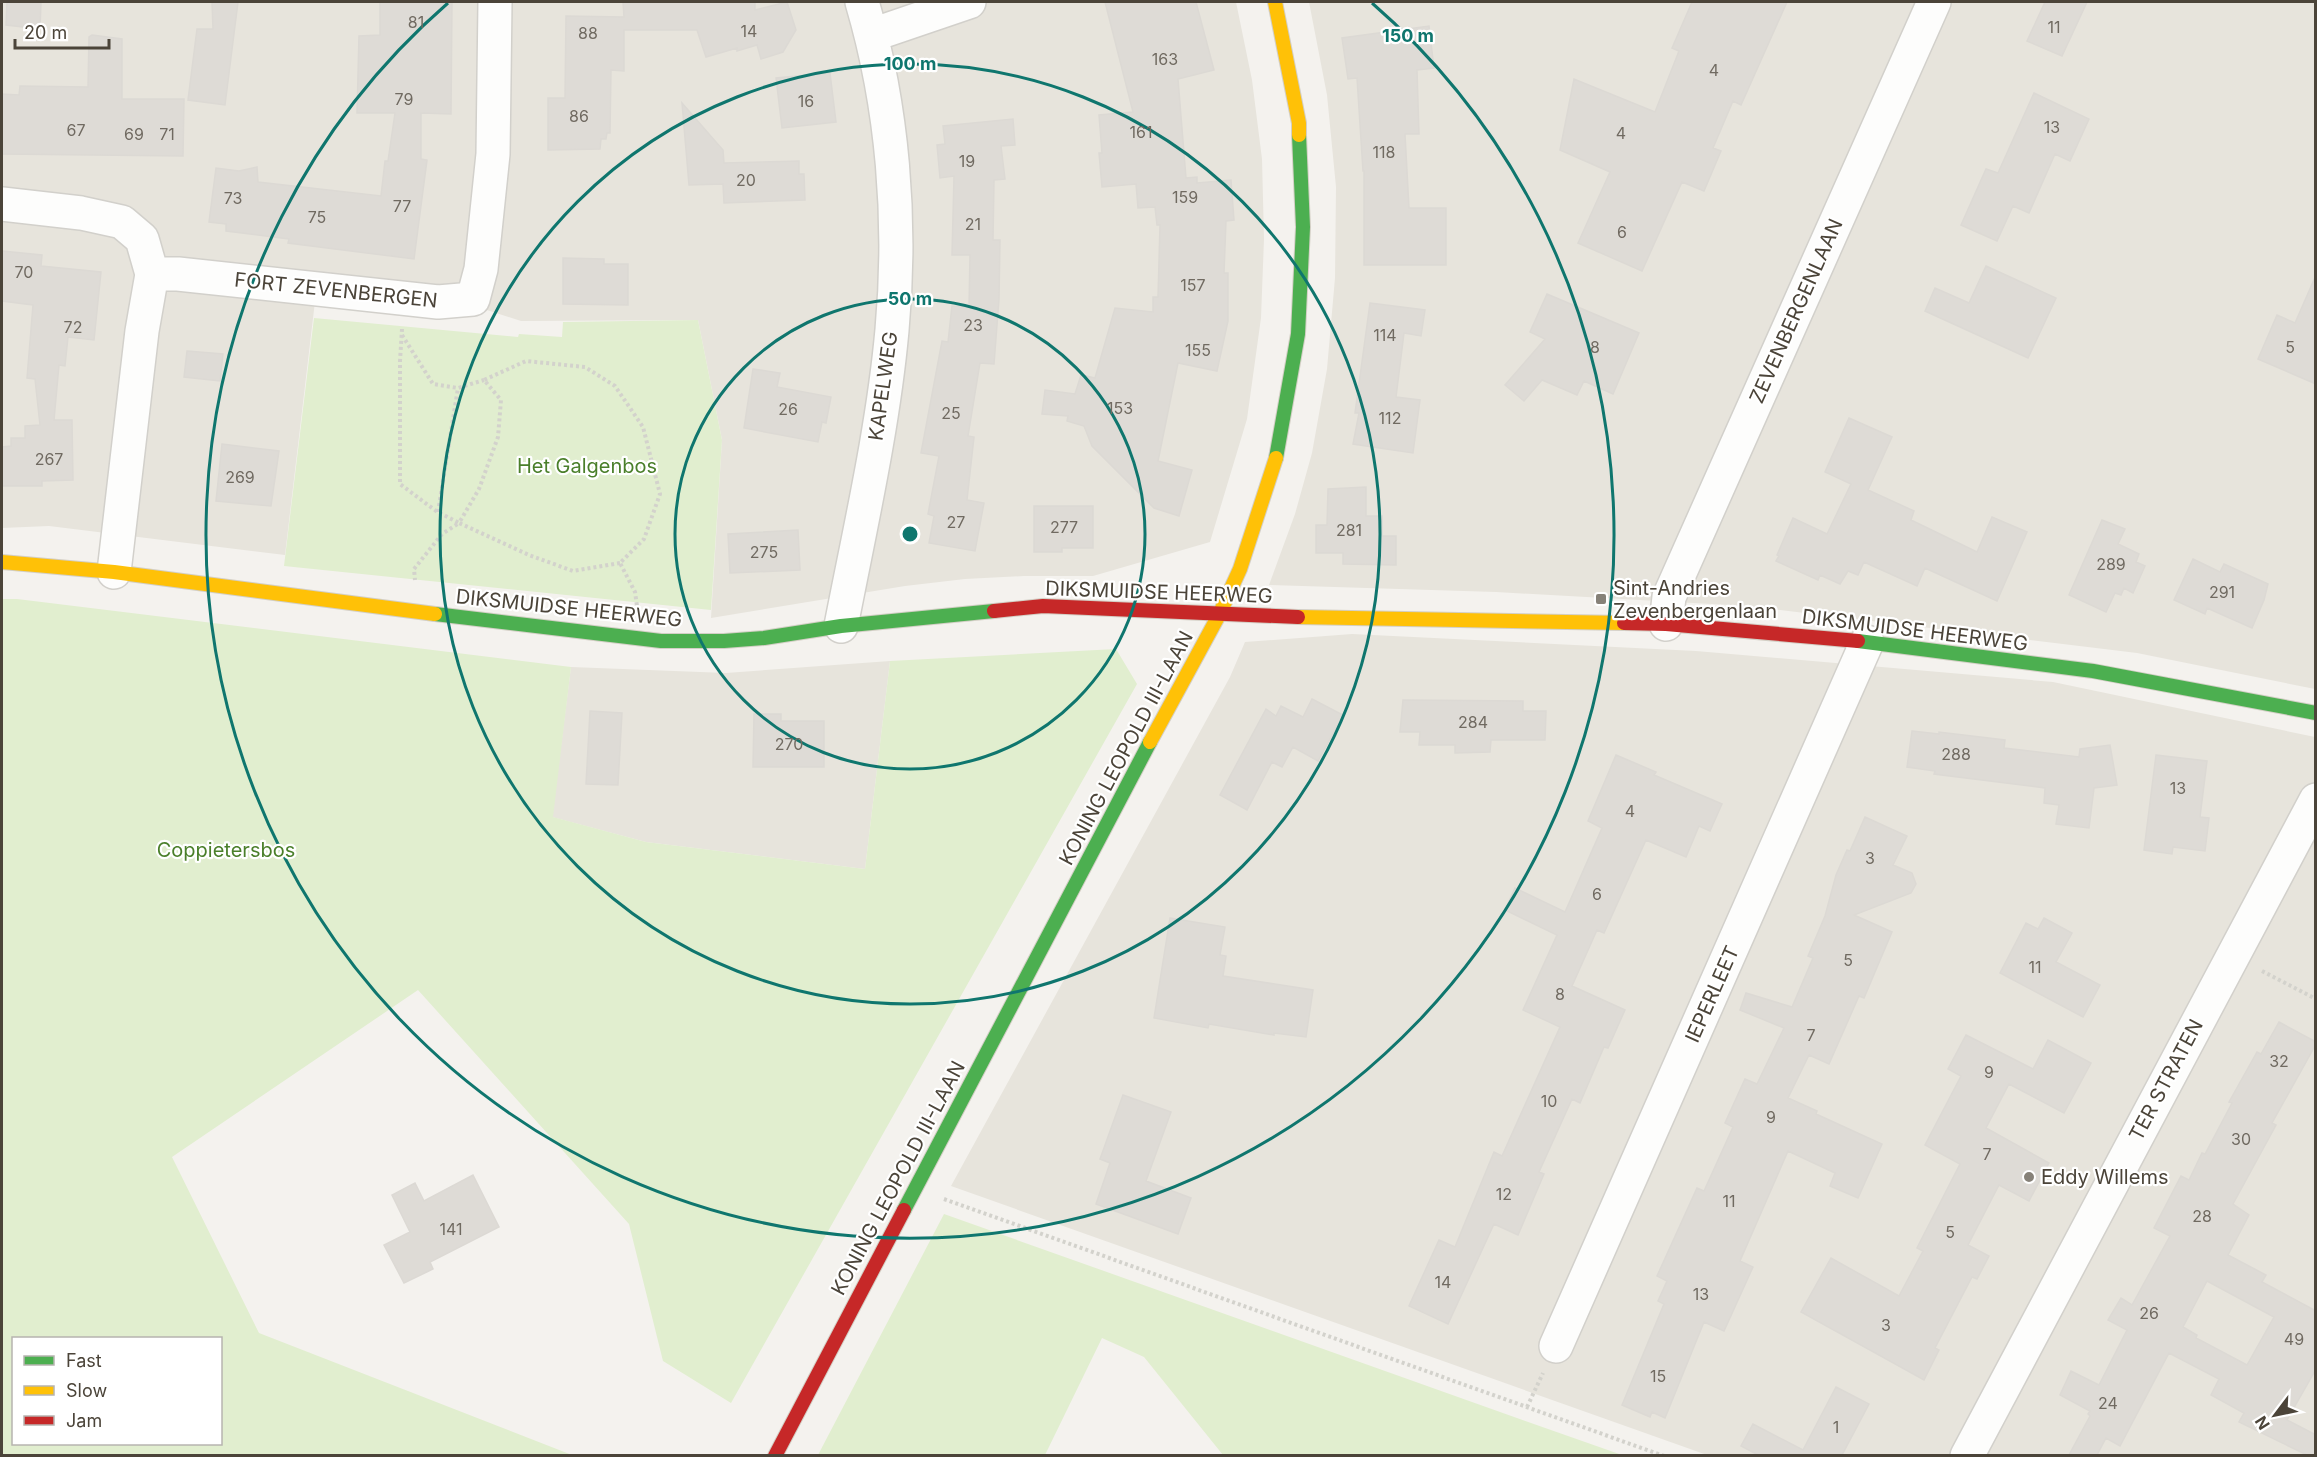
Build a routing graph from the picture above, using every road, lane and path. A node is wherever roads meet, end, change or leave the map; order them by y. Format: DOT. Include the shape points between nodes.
graph roads {
  1 [pos="495,2"];
  2 [pos="862,2"];
  3 [pos="969,2"];
  4 [pos="1275,2"];
  5 [pos="1934,2"];
  6 [pos="872,35"];
  7 [pos="2,204"];
  8 [pos="152,274"];
  9 [pos="401,298"];
  10 [pos="401,335"];
  11 [pos="484,380"];
  12 [pos="458,388"];
  13 [pos="438,512"];
  14 [pos="459,523"];
  15 [pos="2,562"];
  16 [pos="620,563"];
  17 [pos="114,572"];
  18 [pos="411,611"];
  19 [pos="1219,615"];
  20 [pos="1666,624"];
  21 [pos="841,626"];
  22 [pos="657,640"];
  23 [pos="1867,642"];
  24 [pos="2316,713"];
  25 [pos="2316,800"];
  26 [pos="2233,954"];
  27 [pos="2316,999"];
  28 [pos="915,1188"];
  29 [pos="1556,1346"];
  30 [pos="775,1455"];
  31 [pos="1664,1455"];
  32 [pos="1967,1455"];
  1 -- 9 [label="street, FORT ZEVENBERGEN" via="493,154 481,269 473,299 438,302"];
  2 -- 6 [label="street, KAPELWEG"];
  3 -- 6 [label="street"];
  4 -- 19 [label="street, KONING LEOPOLD III-LAAN" via="1299,123 1303,226 1298,334 1275,465 1240,569"];
  5 -- 20 [label="street, ZEVENBERGENLAAN" via="1669,597"];
  6 -- 21 [label="street, KAPELWEG" via="894,180 892,330"];
  7 -- 8 [label="street" via="122,222 142,239"];
  8 -- 9 [label="street, FORT ZEVENBERGEN"];
  8 -- 17 [label="street"];
  9 -- 10 [label="path"];
  10 -- 12 [label="path" via="433,384"];
  10 -- 13 [label="path" via="400,484"];
  11 -- 12 [label="path"];
  11 -- 14 [label="path" via="501,400 498,437 479,489"];
  11 -- 16 [label="path" via="526,361 585,367 615,386 644,427 660,494 644,539"];
  12 -- 13 [label="path"];
  13 -- 14 [label="path"];
  14 -- 16 [label="path" via="573,571"];
  14 -- 18 [label="path" via="442,534 414,569"];
  15 -- 17 [label="street, DIKSMUIDSE HEERWEG"];
  16 -- 22 [label="path" via="635,592 635,602"];
  17 -- 18 [label="street, DIKSMUIDSE HEERWEG"];
  18 -- 22 [label="street, DIKSMUIDSE HEERWEG"];
  19 -- 20 [label="street, DIKSMUIDSE HEERWEG"];
  19 -- 21 [label="street, DIKSMUIDSE HEERWEG" via="1043,606"];
  19 -- 28 [label="street, KONING LEOPOLD III-LAAN"];
  20 -- 23 [label="street, DIKSMUIDSE HEERWEG"];
  21 -- 22 [label="street, DIKSMUIDSE HEERWEG" via="764,638"];
  23 -- 24 [label="street, DIKSMUIDSE HEERWEG" via="2093,671"];
  23 -- 29 [label="street, IEPERLEET"];
  25 -- 26 [label="street, TER STRATEN"];
  26 -- 27 [label="path"];
  26 -- 32 [label="street, TER STRATEN"];
  28 -- 30 [label="street, KONING LEOPOLD III-LAAN"];
  28 -- 31 [label="path"];
}
